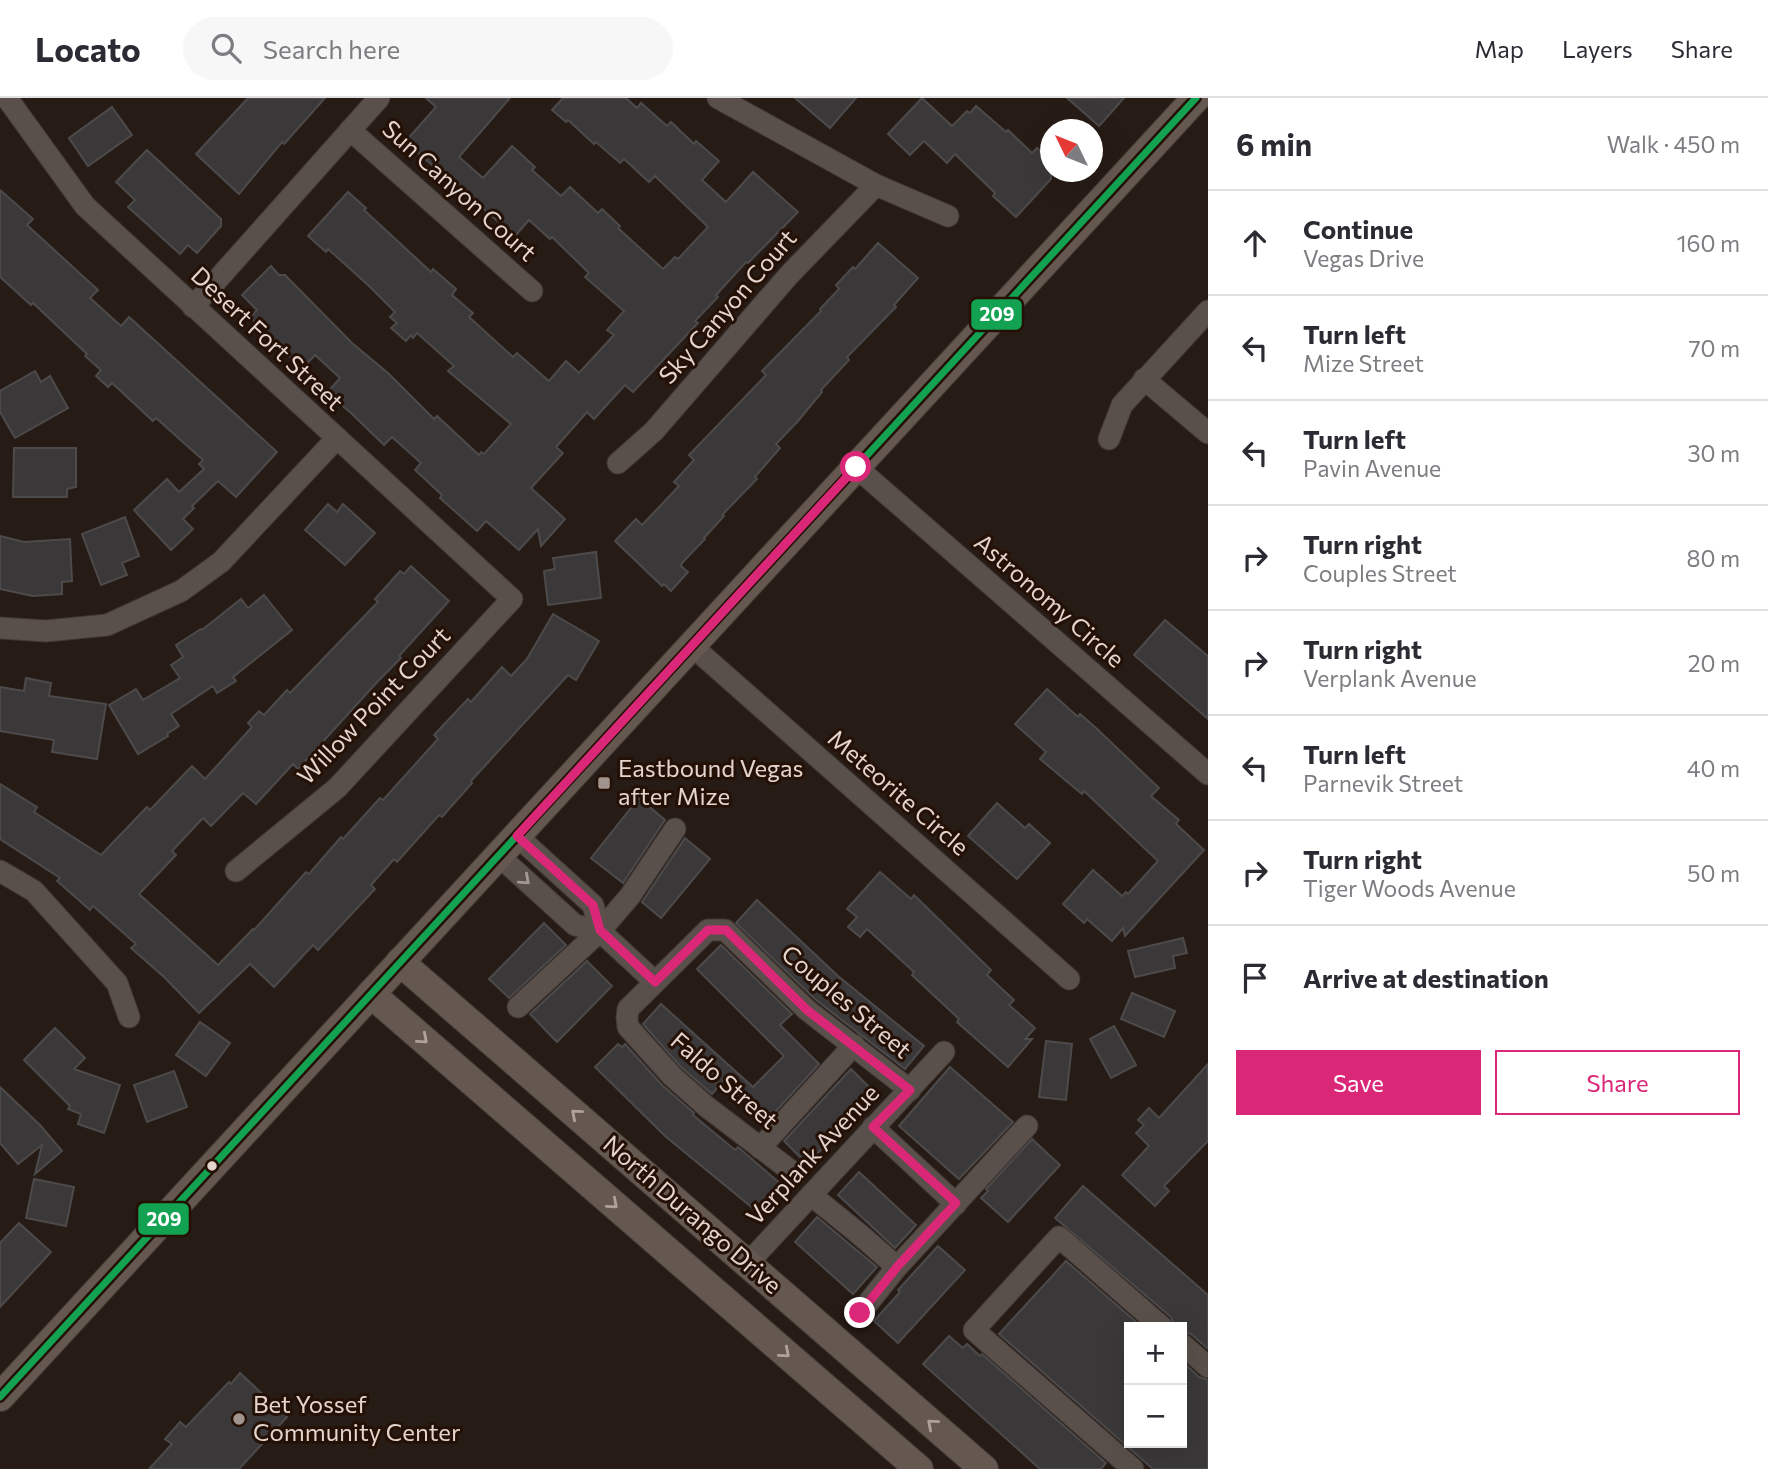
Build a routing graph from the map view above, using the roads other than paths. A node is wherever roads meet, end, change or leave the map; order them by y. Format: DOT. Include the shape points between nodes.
graph roads {
  1 [pos="379,98"];
  2 [pos="719,98"];
  3 [pos="1196,98"];
  4 [pos="6,107"];
  5 [pos="351,130"];
  6 [pos="876,185"];
  7 [pos="948,216"];
  8 [pos="532,292"];
  9 [pos="193,307"];
  10 [pos="1208,311"];
  11 [pos="1144,379"];
  12 [pos="1208,433"];
  13 [pos="337,438"];
  14 [pos="1109,439"];
  15 [pos="618,463"];
  16 [pos="856,467"];
  17 [pos="512,599"];
  18 [pos="0,628"];
  19 [pos="692,646"];
  20 [pos="1208,774"];
  21 [pos="675,830"];
  22 [pos="508,846"];
  23 [pos="0,871"];
  24 [pos="236,871"];
  25 [pos="600,930"];
  26 [pos="400,962"];
  27 [pos="1069,979"];
  28 [pos="655,982"];
  29 [pos="371,994"];
  30 [pos="518,1007"];
  31 [pos="129,1017"];
  32 [pos="854,1045"];
  33 [pos="944,1052"];
  34 [pos="910,1090"];
  35 [pos="1027,1126"];
  36 [pos="873,1127"];
  37 [pos="760,1148"];
  38 [pos="795,1174"];
  39 [pos="811,1195"];
  40 [pos="956,1203"];
  41 [pos="748,1263"];
  42 [pos="897,1267"];
  43 [pos="860,1313"];
  44 [pos="1157,1322"];
  45 [pos="1187,1348"];
  46 [pos="1208,1367"];
  47 [pos="0,1397"];
  48 [pos="919,1469"];
  49 [pos="984,1469"];
  50 [pos="1133,1469"];
  1 -- 5 [label="street"];
  2 -- 6 [label="street"];
  3 -- 16 [label="main road"];
  4 -- 9 [label="street, Desert Fort Street" via="85,206"];
  5 -- 8 [label="street, Sun Canyon Court"];
  5 -- 9 [label="street"];
  6 -- 7 [label="street"];
  6 -- 15 [label="street, Sky Canyon Court" via="789,275 654,431"];
  9 -- 13 [label="street, Desert Fort Street"];
  10 -- 11 [label="street"];
  11 -- 12 [label="street"];
  11 -- 14 [label="street" via="1122,405"];
  13 -- 17 [label="street, Desert Fort Street"];
  13 -- 18 [label="street" via="221,562 181,591 107,625 46,631"];
  16 -- 19 [label="main road"];
  16 -- 20 [label="street, Astronomy Circle"];
  17 -- 24 [label="street, Willow Point Court" via="337,788"];
  19 -- 22 [label="main road"];
  19 -- 27 [label="street, Meteorite Circle"];
  21 -- 25 [label="street"];
  22 -- 25 [label="street" via="593,905"];
  22 -- 26 [label="main road"];
  23 -- 31 [label="street" via="34,891 117,983"];
  25 -- 28 [label="street"];
  25 -- 30 [label="street"];
  26 -- 29 [label="main road"];
  41 -- 26 [label="main road, North Durango Drive, one-way"];
  28 -- 32 [label="street, Couples Street" via="708,930 726,930 807,1010"];
  28 -- 37 [label="street, Faldo Street" via="628,1009 628,1027 672,1076"];
  29 -- 47 [label="main road"];
  29 -- 48 [label="main road, North Durango Drive, one-way"];
  32 -- 34 [label="street, Couples Street"];
  32 -- 37 [label="street"];
  33 -- 34 [label="street, Verplank Avenue"];
  34 -- 36 [label="street, Verplank Avenue"];
  35 -- 40 [label="street"];
  36 -- 39 [label="street, Verplank Avenue"];
  36 -- 40 [label="street"];
  37 -- 38 [label="street, Faldo Street"];
  39 -- 41 [label="street, Verplank Avenue"];
  39 -- 42 [label="street"];
  40 -- 42 [label="street"];
  49 -- 41 [label="main road, North Durango Drive, one-way"];
  42 -- 43 [label="street"];
  44 -- 50 [label="street" via="1059,1237 974,1330"];
  45 -- 46 [label="street"];
}
